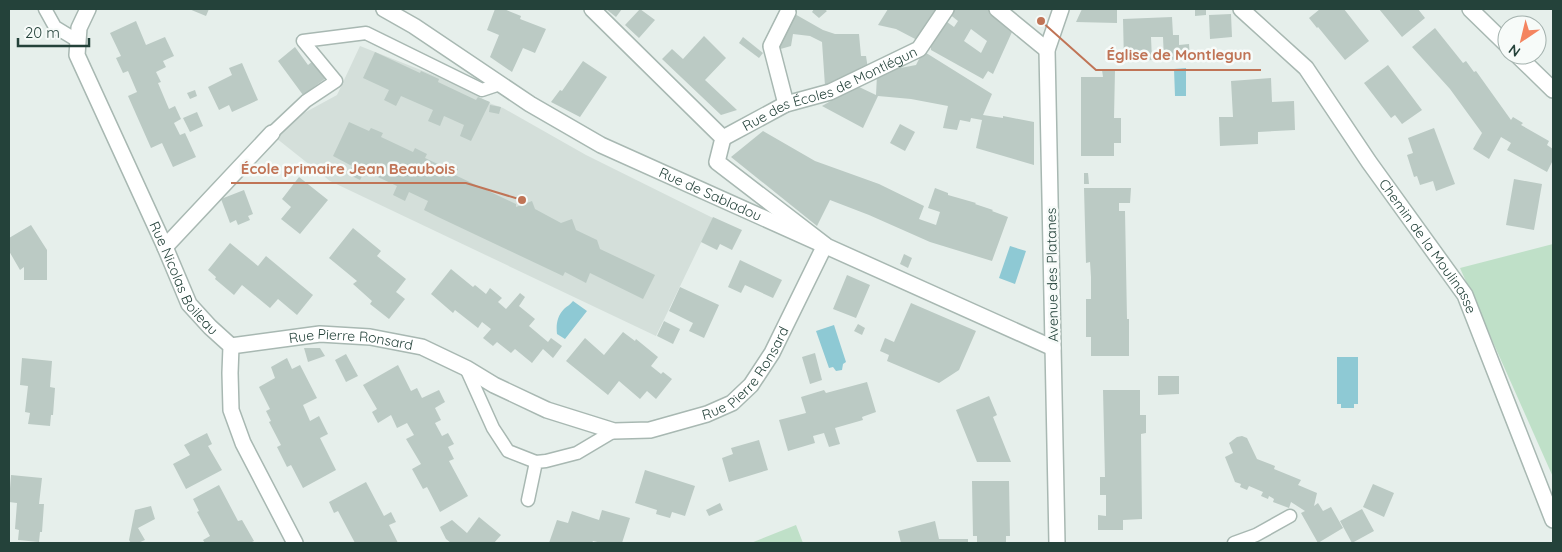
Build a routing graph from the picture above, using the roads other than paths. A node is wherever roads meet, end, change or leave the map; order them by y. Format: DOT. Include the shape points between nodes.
graph roads {
  1 [pos="44,9"];
  2 [pos="88,9"];
  3 [pos="384,9"];
  4 [pos="592,9"];
  5 [pos="946,9"];
  6 [pos="998,9"];
  7 [pos="1061,9"];
  8 [pos="1241,9"];
  9 [pos="1470,9"];
  10 [pos="788,12"];
  11 [pos="1497,35"];
  12 [pos="78,41"];
  13 [pos="1047,50"];
  14 [pos="1528,65"];
  15 [pos="500,84"];
  16 [pos="1553,90"];
  17 [pos="786,104"];
  18 [pos="272,133"];
  19 [pos="723,138"];
  20 [pos="825,245"];
  21 [pos="165,247"];
  22 [pos="231,346"];
  23 [pos="1053,348"];
  24 [pos="466,368"];
  25 [pos="614,431"];
  26 [pos="536,462"];
  27 [pos="528,500"];
  28 [pos="1290,516"];
  29 [pos="1553,520"];
  30 [pos="295,543"];
  31 [pos="1057,543"];
  32 [pos="1234,543"];
  1 -- 12 [label="lane" via="55,27"];
  2 -- 12 [label="street, Rue Nicolas Boileau" via="79,28"];
  3 -- 15 [label="street, Rue de Sabladou"];
  4 -- 19 [label="street"];
  5 -- 17 [label="street, Rue des Écoles de Montlégun" via="919,49 830,92"];
  6 -- 13 [label="street"];
  7 -- 13 [label="street, Avenue des Platanes"];
  8 -- 29 [label="street, Chemin de la Moulinasse" via="1306,68 1464,295"];
  9 -- 11 [label="street"];
  10 -- 17 [label="street" via="771,46"];
  12 -- 21 [label="street, Rue Nicolas Boileau" via="77,55"];
  13 -- 23 [label="street, Avenue des Platanes"];
  14 -- 16 [label="street"];
  15 -- 18 [label="lane" via="482,90 366,33 303,42 336,81 306,101"];
  15 -- 20 [label="street, Rue de Sabladou" via="601,145"];
  17 -- 19 [label="street, Rue des Écoles de Montlégun"];
  18 -- 21 [label="street"];
  19 -- 20 [label="street" via="717,162"];
  20 -- 23 [label="street, Rue de Sabladou"];
  20 -- 25 [label="street, Rue Pierre Ronsard" via="772,353 751,385 732,404 650,430"];
  21 -- 22 [label="street, Rue Nicolas Boileau" via="189,304"];
  22 -- 24 [label="street, Rue Pierre Ronsard" via="320,334 370,337 422,347"];
  22 -- 30 [label="street, Rue Nicolas Boileau" via="231,410 243,444"];
  23 -- 31 [label="street, Avenue des Platanes"];
  24 -- 25 [label="street, Rue Pierre Ronsard" via="547,410"];
  24 -- 26 [label="lane" via="493,428 508,451"];
  25 -- 26 [label="lane, Rue Pierre Ronsard" via="577,453"];
  26 -- 27 [label="lane"];
  28 -- 32 [label="lane"];
}
